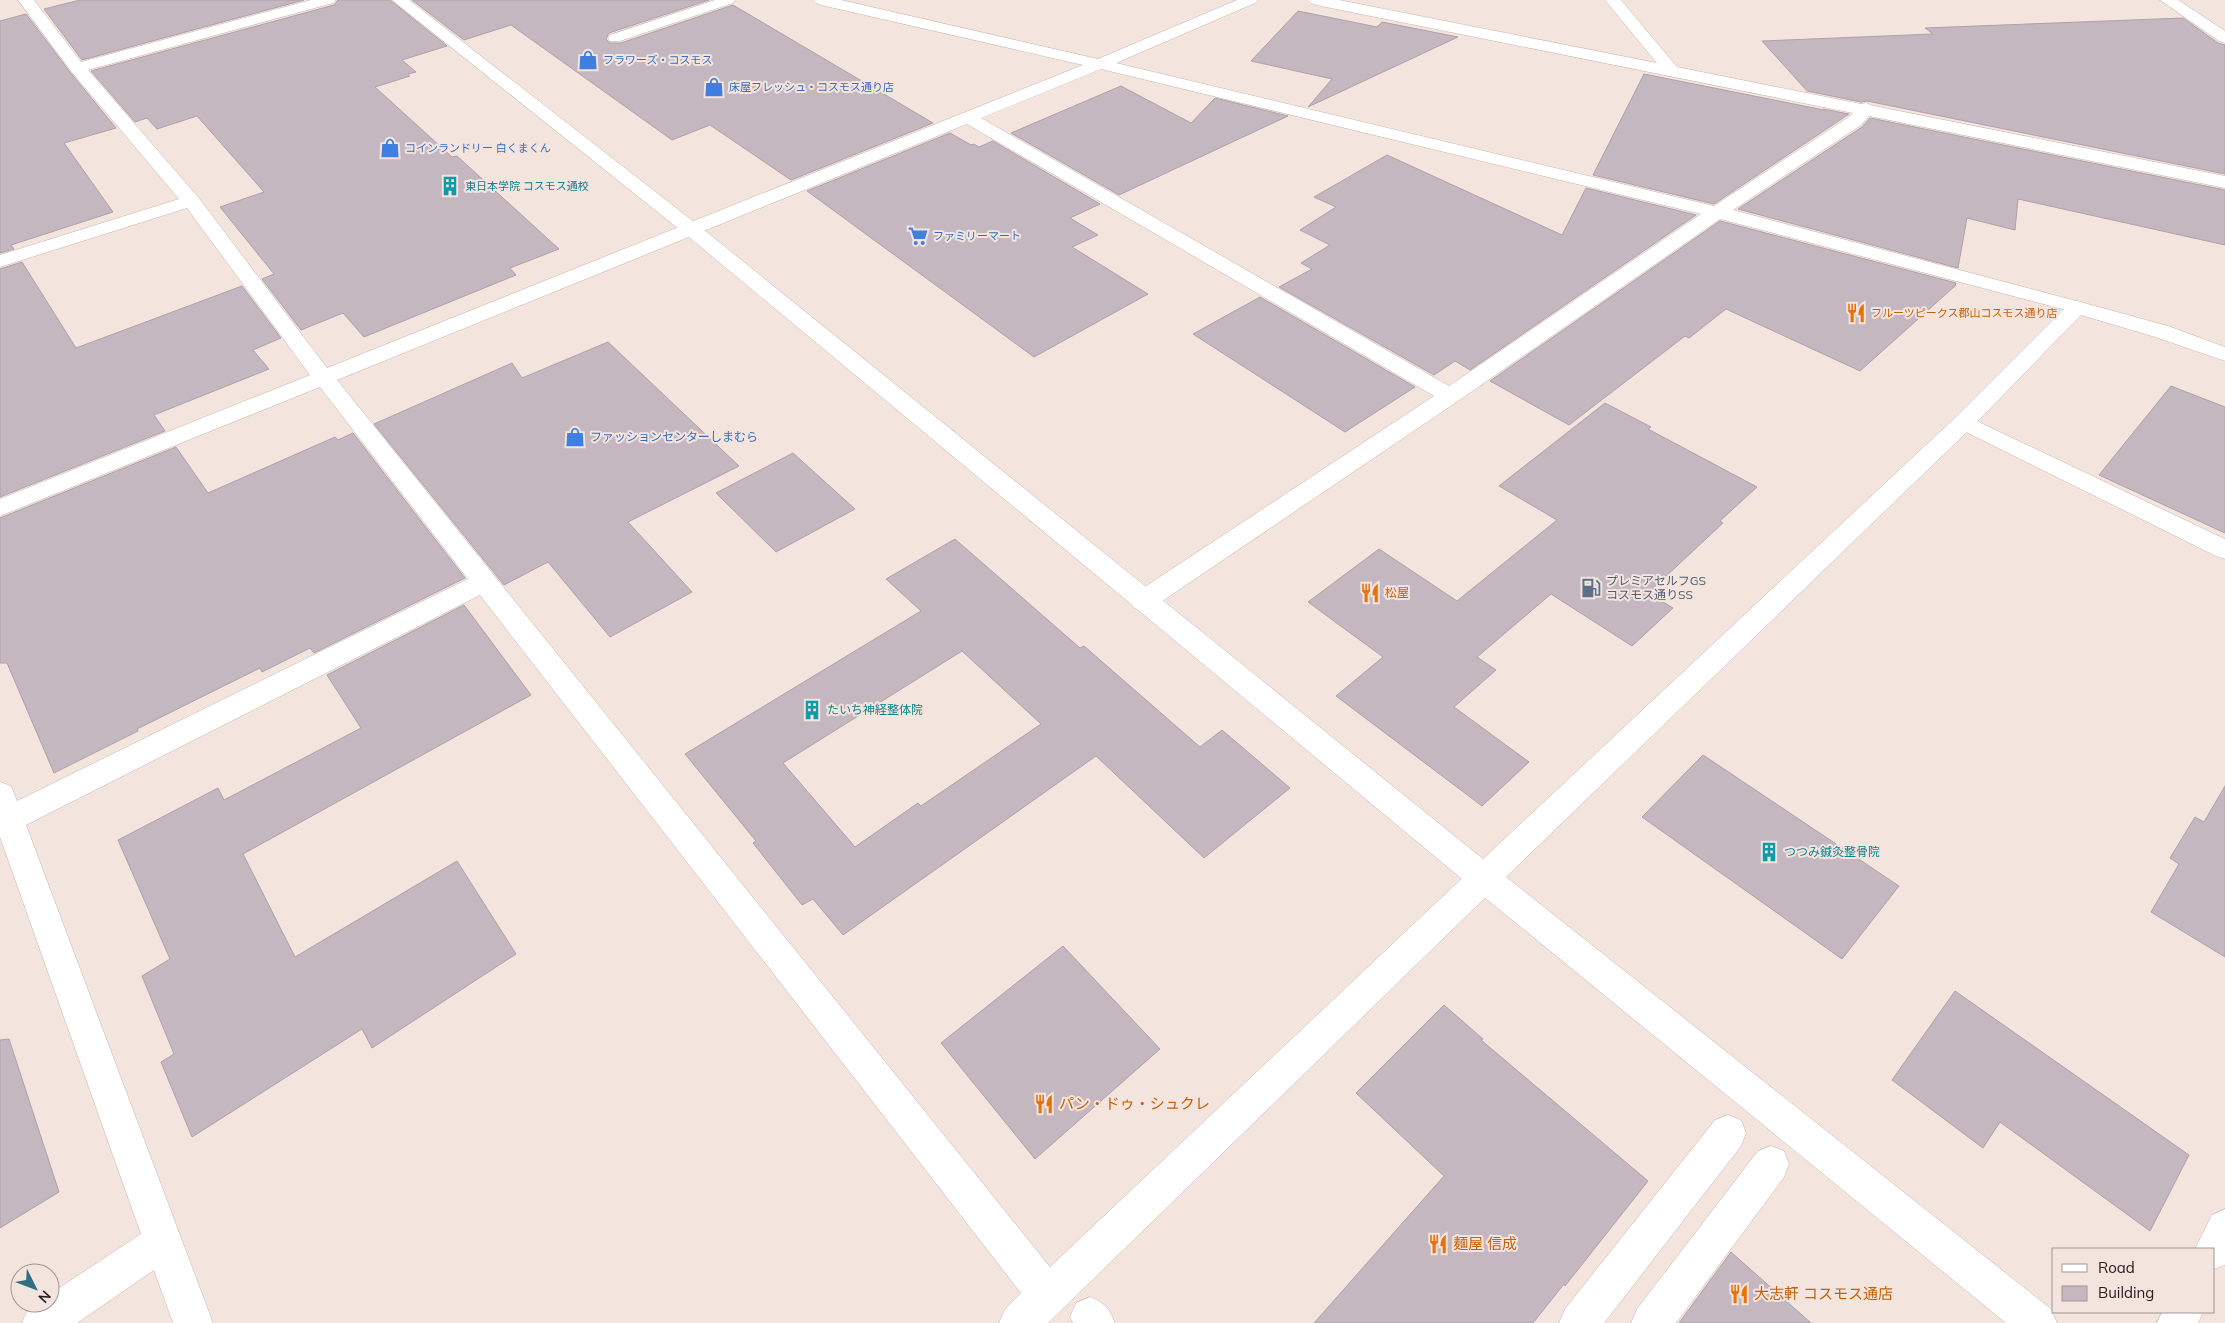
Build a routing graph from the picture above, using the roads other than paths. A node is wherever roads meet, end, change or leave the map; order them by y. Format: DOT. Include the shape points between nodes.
graph roads {
  1 [pos="26,0"];
  2 [pos="328,0"];
  3 [pos="400,0"];
  4 [pos="728,0"];
  5 [pos="821,0"];
  6 [pos="1250,0"];
  7 [pos="1316,0"];
  8 [pos="1613,0"];
  9 [pos="2168,0"];
  10 [pos="615,38"];
  11 [pos="2225,38"];
  12 [pos="1100,64"];
  13 [pos="76,68"];
  14 [pos="1671,70"];
  15 [pos="1866,108"];
  16 [pos="967,117"];
  17 [pos="2225,182"];
  18 [pos="191,201"];
  19 [pos="1717,212"];
  20 [pos="691,229"];
  21 [pos="0,261"];
  22 [pos="2077,307"];
  23 [pos="2225,354"];
  24 [pos="323,377"];
  25 [pos="1450,396"];
  26 [pos="1964,422"];
  27 [pos="0,508"];
  28 [pos="2225,550"];
  29 [pos="486,581"];
  30 [pos="1143,601"];
  31 [pos="3,813"];
  32 [pos="1484,878"];
  33 [pos="1728,1133"];
  34 [pos="1771,1164"];
  35 [pos="2225,1228"];
  36 [pos="164,1241"];
  37 [pos="2215,1248"];
  38 [pos="1048,1296"];
  39 [pos="42,1323"];
  40 [pos="193,1323"];
  41 [pos="1019,1323"];
  42 [pos="1579,1323"];
  43 [pos="1652,1323"];
  44 [pos="2038,1323"];
  1 -- 13 [label="street"];
  2 -- 13 [label="street"];
  3 -- 20 [label="street"];
  4 -- 10 [label="lane"];
  5 -- 12 [label="street"];
  6 -- 12 [label="street"];
  7 -- 14 [label="street"];
  8 -- 14 [label="street"];
  9 -- 11 [label="street"];
  12 -- 16 [label="street"];
  12 -- 19 [label="street"];
  13 -- 18 [label="street"];
  14 -- 15 [label="street"];
  15 -- 17 [label="street"];
  15 -- 19 [label="street" via="1855,121"];
  16 -- 20 [label="street"];
  16 -- 25 [label="street"];
  18 -- 21 [label="street"];
  18 -- 24 [label="street"];
  19 -- 22 [label="street"];
  19 -- 25 [label="street"];
  20 -- 24 [label="street"];
  20 -- 30 [label="street"];
  22 -- 23 [label="street"];
  22 -- 26 [label="street"];
  24 -- 27 [label="street"];
  24 -- 29 [label="street"];
  25 -- 30 [label="street"];
  26 -- 28 [label="street"];
  26 -- 32 [label="street"];
  29 -- 31 [label="street"];
  29 -- 38 [label="street"];
  30 -- 32 [label="street"];
  31 -- 36 [label="street"];
  32 -- 38 [label="street"];
  32 -- 44 [label="street"];
  33 -- 42 [label="street"];
  34 -- 43 [label="street"];
  35 -- 37 [label="street"];
  36 -- 39 [label="street"];
  36 -- 40 [label="street"];
  38 -- 41 [label="street"];
}
